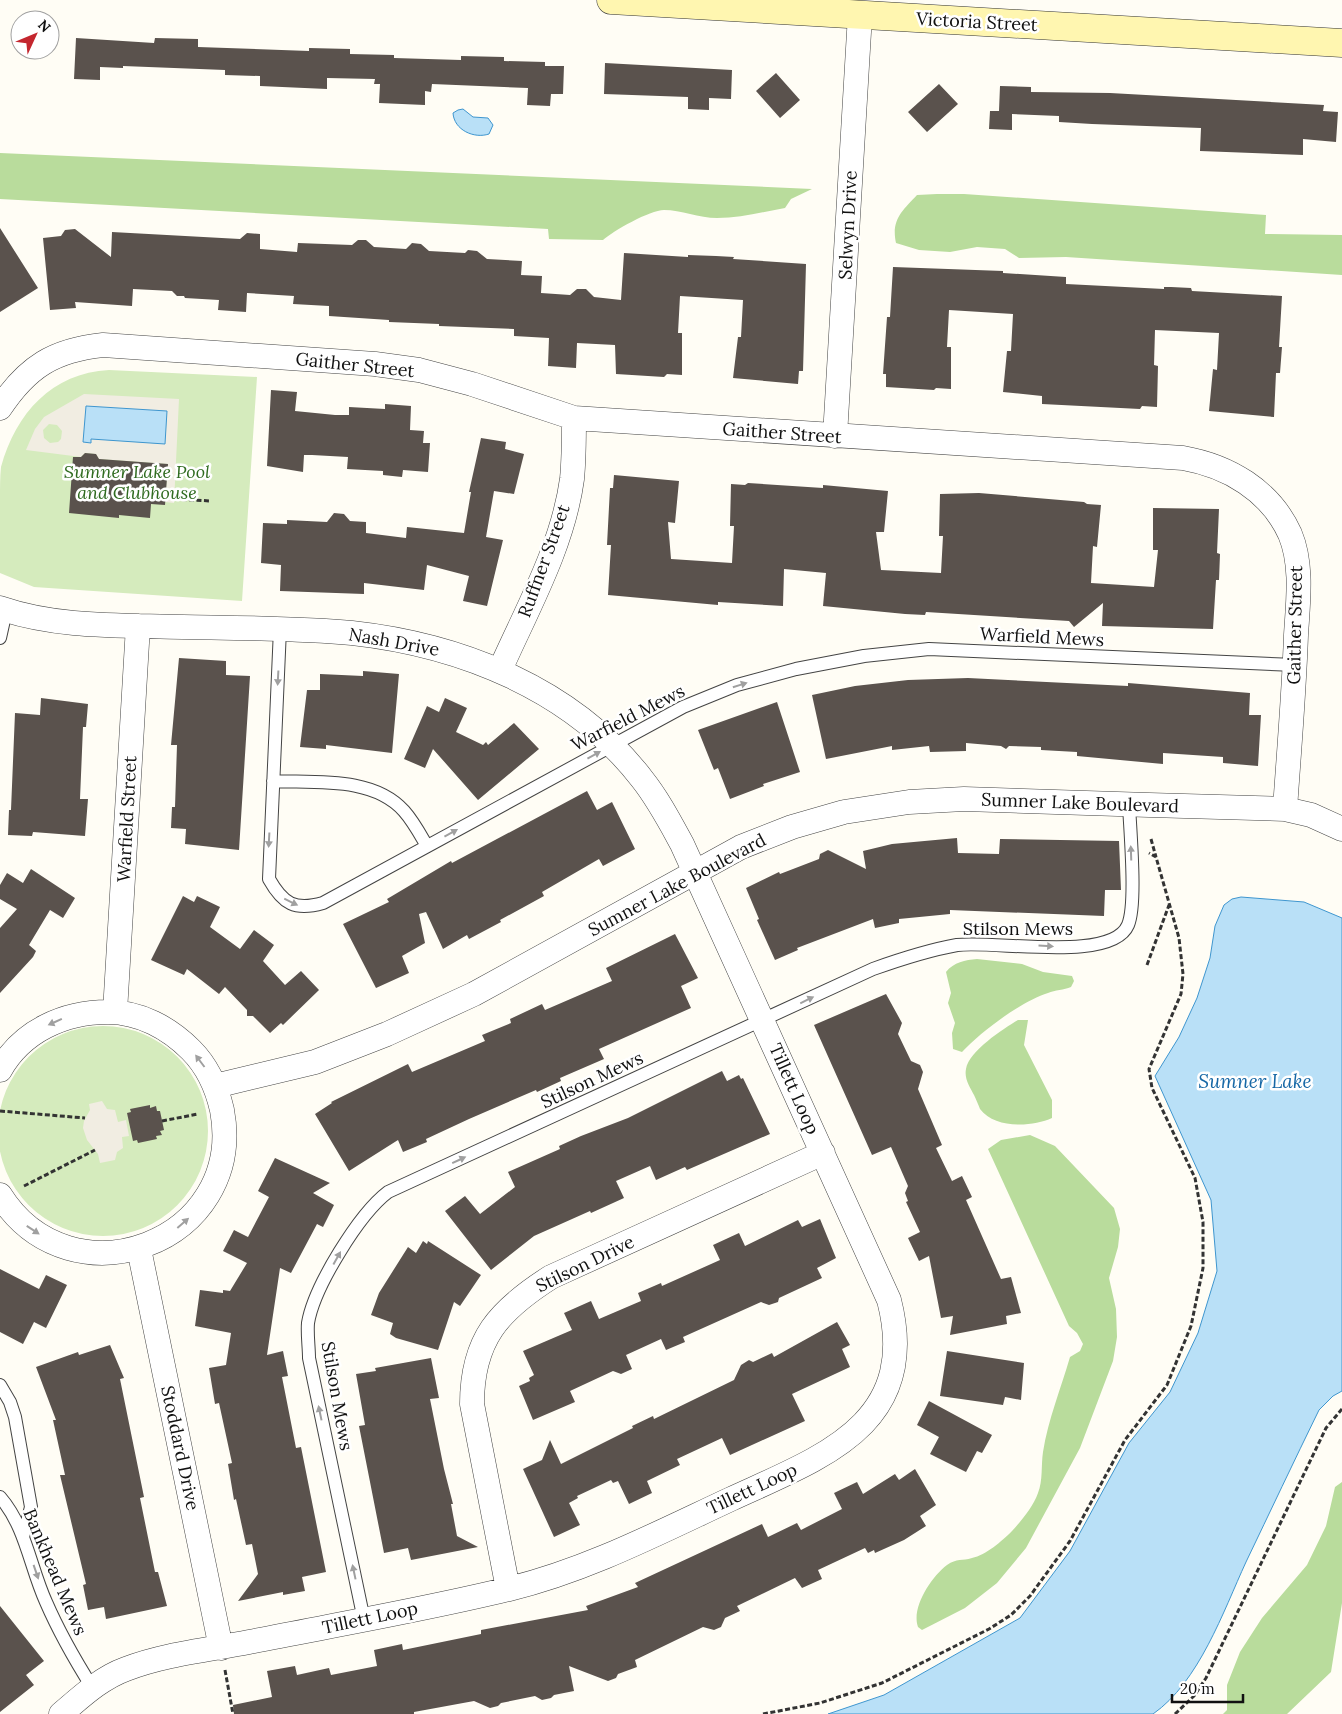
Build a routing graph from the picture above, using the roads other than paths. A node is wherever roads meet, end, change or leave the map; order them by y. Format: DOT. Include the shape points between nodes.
graph roads {
  1 [pos="612,0"];
  2 [pos="860,15"];
  3 [pos="1342,43"];
  4 [pos="0,408"];
  5 [pos="574,418"];
  6 [pos="835,436"];
  7 [pos="3,610"];
  8 [pos="138,626"];
  9 [pos="280,629"];
  10 [pos="0,638"];
  11 [pos="1295,665"];
  12 [pos="500,670"];
  13 [pos="612,745"];
  14 [pos="273,781"];
  15 [pos="1129,804"];
  16 [pos="1285,809"];
  17 [pos="1342,829"];
  18 [pos="427,846"];
  19 [pos="695,872"];
  20 [pos="115,1012"];
  21 [pos="763,1021"];
  22 [pos="0,1070"];
  23 [pos="215,1086"];
  24 [pos="823,1153"];
  25 [pos="0,1196"];
  26 [pos="139,1249"];
  27 [pos="0,1385"];
  28 [pos="0,1497"];
  29 [pos="23,1537"];
  30 [pos="508,1589"];
  31 [pos="364,1620"];
  32 [pos="221,1648"];
  33 [pos="92,1687"];
  34 [pos="61,1714"];
  1 -- 2 [label="street, Victoria Street"];
  2 -- 3 [label="street, Victoria Street"];
  2 -- 6 [label="street, Selwyn Drive"];
  4 -- 5 [label="street, Gaither Street" via="32,369 54,356 78,348 103,345 375,364 418,370"];
  5 -- 6 [label="street, Gaither Street"];
  5 -- 12 [label="street, Ruffner Street" via="572,481 562,523"];
  6 -- 11 [label="street, Gaither Street" via="1183,458 1234,473 1264,498 1290,534 1299,574"];
  7 -- 8 [label="street, Nash Drive" via="77,623"];
  7 -- 10 [label="lane"];
  8 -- 9 [label="street, Nash Drive"];
  8 -- 20 [label="street, Warfield Street"];
  9 -- 12 [label="street, Nash Drive" via="352,634 418,644"];
  9 -- 14 [label="lane, Warfield Mews, one-way"];
  13 -- 11 [label="lane, Warfield Mews, one-way" via="683,707 737,685 864,656 929,649"];
  11 -- 16 [label="street, Gaither Street"];
  12 -- 13 [label="street, Nash Drive" via="586,722"];
  18 -- 13 [label="lane, Warfield Mews, one-way"];
  13 -- 19 [label="street, Nash Drive" via="662,806"];
  14 -- 18 [label="lane" via="356,785 382,794 403,810"];
  14 -- 18 [label="lane, Warfield Mews, one-way" via="269,880 279,897 297,906 324,903"];
  15 -- 16 [label="street, Sumner Lake Boulevard"];
  15 -- 19 [label="street, Sumner Lake Boulevard" via="964,799 909,802 844,812 792,827 741,847"];
  21 -- 15 [label="lane, Stilson Mews, one-way" via="874,969 933,950 984,943 1072,948 1100,945 1112,940 1128,927 1131,917"];
  16 -- 17 [label="street, Sumner Lake Boulevard" via="1310,815"];
  19 -- 21 [label="street, Tillett Loop"];
  19 -- 23 [label="street, Sumner Lake Boulevard" via="474,994 387,1034 315,1062"];
  20 -- 22 [label="street, one-way" via="88,1012 42,1028 18,1046"];
  23 -- 20 [label="street, one-way" via="196,1056 180,1039 157,1024"];
  21 -- 24 [label="street, Tillett Loop"];
  31 -- 21 [label="lane, Stilson Mews, one-way" via="309,1358 308,1325 317,1294 356,1225 367,1210 388,1192"];
  26 -- 23 [label="street, one-way" via="174,1231 208,1194 218,1172 224,1146 224,1121"];
  24 -- 30 [label="street, Stilson Drive" via="551,1278 526,1293 501,1315 478,1356 472,1404"];
  24 -- 30 [label="street, Tillett Loop" via="889,1300 895,1322 893,1368 886,1390 870,1416 840,1445 806,1464 597,1561"];
  25 -- 26 [label="street, one-way" via="27,1227 51,1242 101,1254"];
  26 -- 32 [label="street, Stoddard Drive"];
  27 -- 29 [label="lane" via="15,1417 32,1507"];
  28 -- 29 [label="lane, Bankhead Mews"];
  29 -- 33 [label="lane, Bankhead Mews, one-way" via="46,1601"];
  30 -- 31 [label="street, Tillett Loop"];
  31 -- 32 [label="street, Tillett Loop"];
  32 -- 33 [label="street, Tillett Loop" via="128,1668"];
  33 -- 34 [label="street, Tillett Loop"];
}
